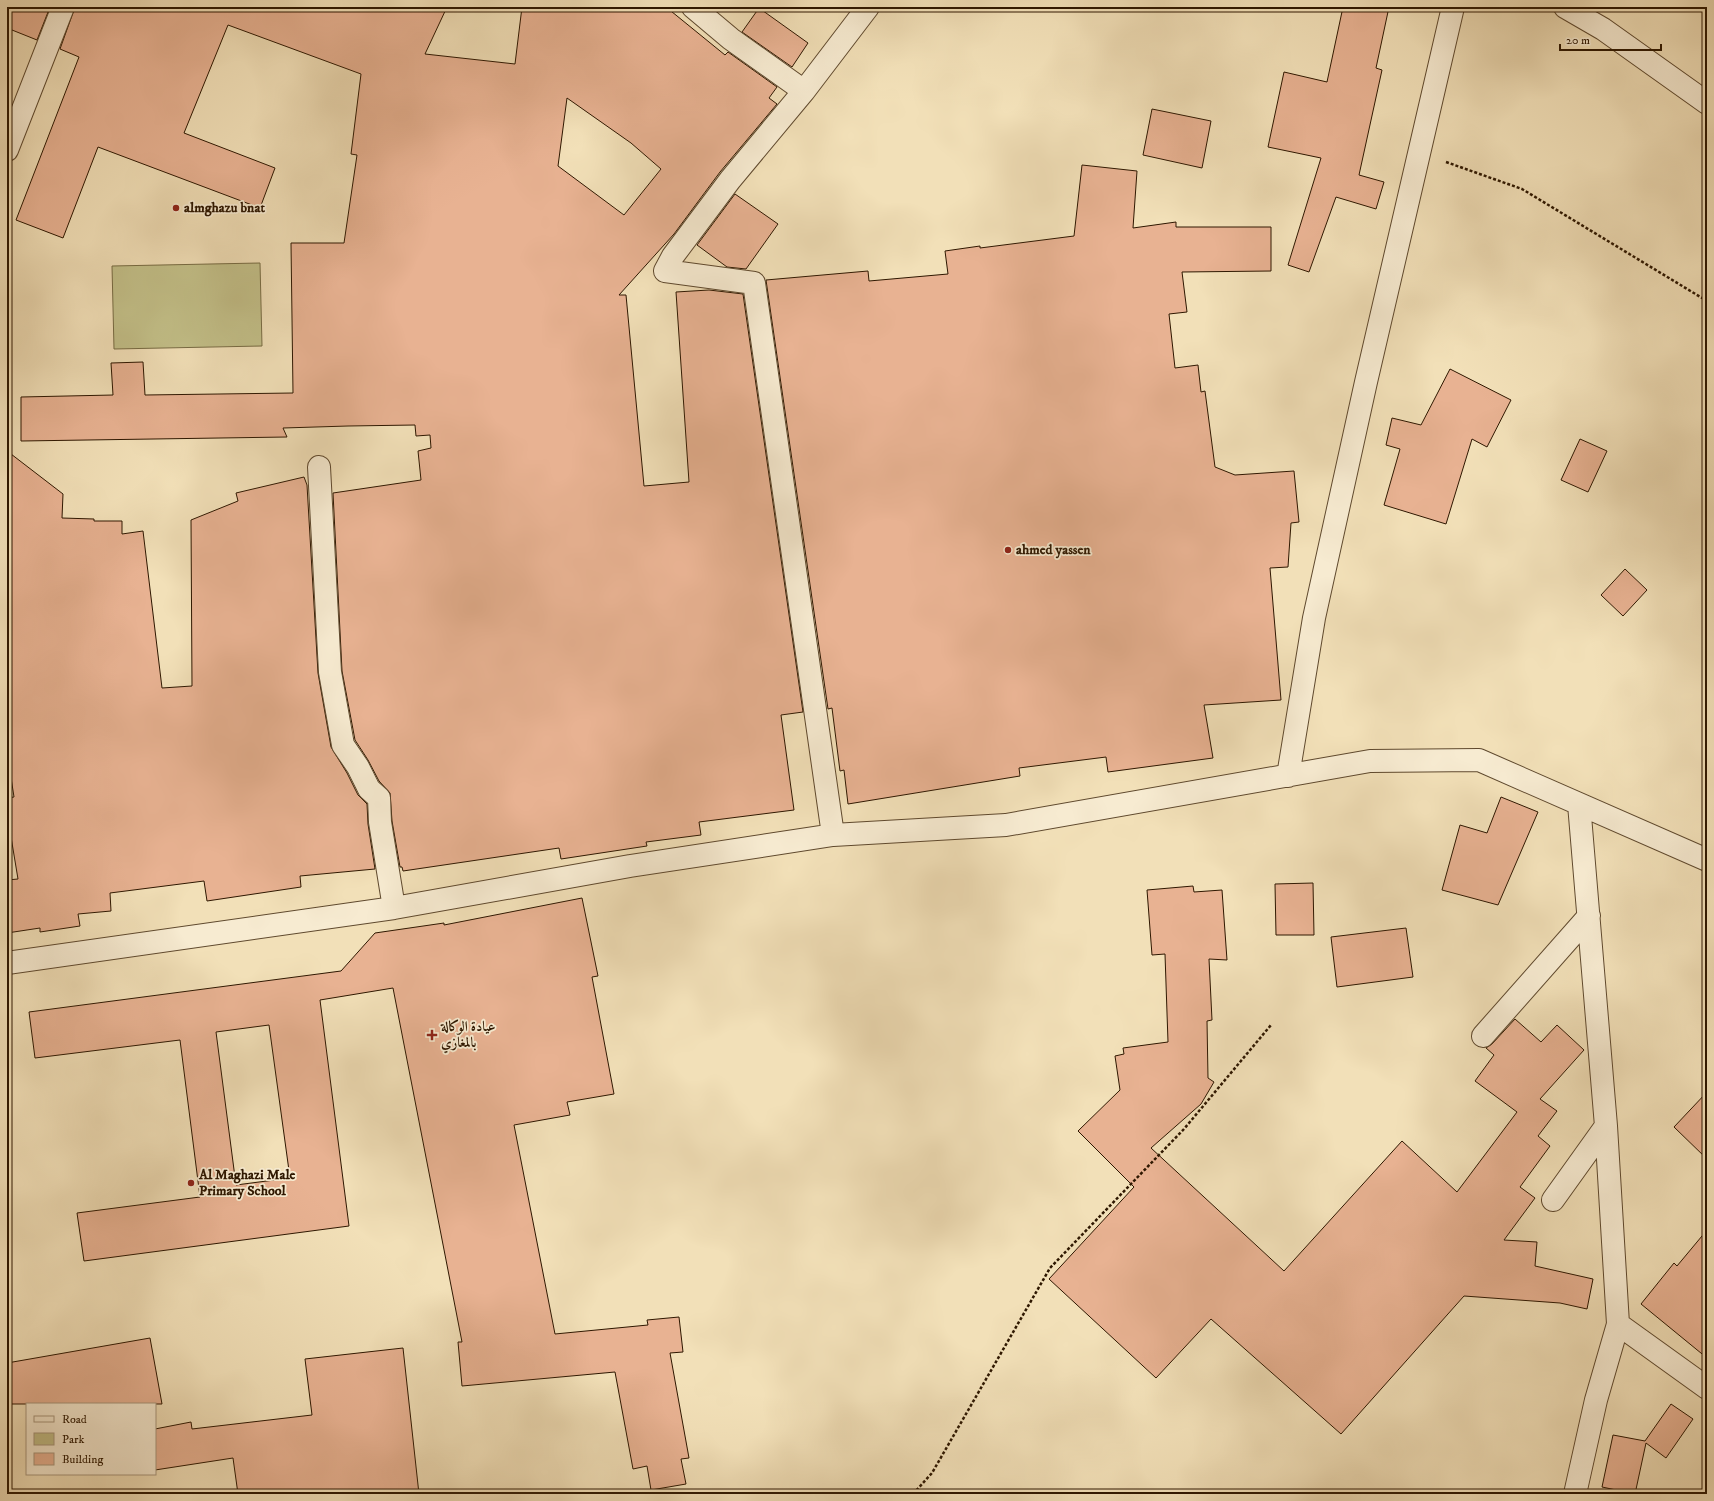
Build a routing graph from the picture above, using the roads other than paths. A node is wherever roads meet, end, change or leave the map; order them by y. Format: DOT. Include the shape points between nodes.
graph roads {
  1 [pos="63,7"];
  2 [pos="693,7"];
  3 [pos="868,7"];
  4 [pos="1453,7"];
  5 [pos="1565,7"];
  6 [pos="804,91"];
  7 [pos="1707,103"];
  8 [pos="14,110"];
  9 [pos="7,150"];
  10 [pos="319,467"];
  11 [pos="1288,776"];
  12 [pos="1579,804"];
  13 [pos="833,835"];
  14 [pos="1707,860"];
  15 [pos="394,908"];
  16 [pos="1589,916"];
  17 [pos="7,963"];
  18 [pos="1484,1036"];
  19 [pos="1606,1126"];
  20 [pos="1553,1200"];
  21 [pos="1618,1324"];
  22 [pos="1707,1388"];
  23 [pos="1575,1494"];
  1 -- 8 [label="street"];
  2 -- 6 [label="street" via="731,39"];
  3 -- 6 [label="street"];
  4 -- 11 [label="street" via="1314,618"];
  5 -- 7 [label="street" via="1603,29"];
  6 -- 13 [label="street" via="730,180 673,256 665,271 754,283"];
  8 -- 9 [label="street"];
  10 -- 15 [label="street" via="330,672 341,738 369,788 379,798 380,822"];
  11 -- 12 [label="street" via="1370,761 1479,760"];
  11 -- 13 [label="street" via="1006,825"];
  12 -- 14 [label="street"];
  12 -- 16 [label="street"];
  13 -- 15 [label="street" via="630,866"];
  15 -- 17 [label="street"];
  16 -- 18 [label="street"];
  16 -- 19 [label="street"];
  19 -- 20 [label="street"];
  19 -- 21 [label="street"];
  21 -- 22 [label="street"];
  21 -- 23 [label="street" via="1596,1400"];
}
